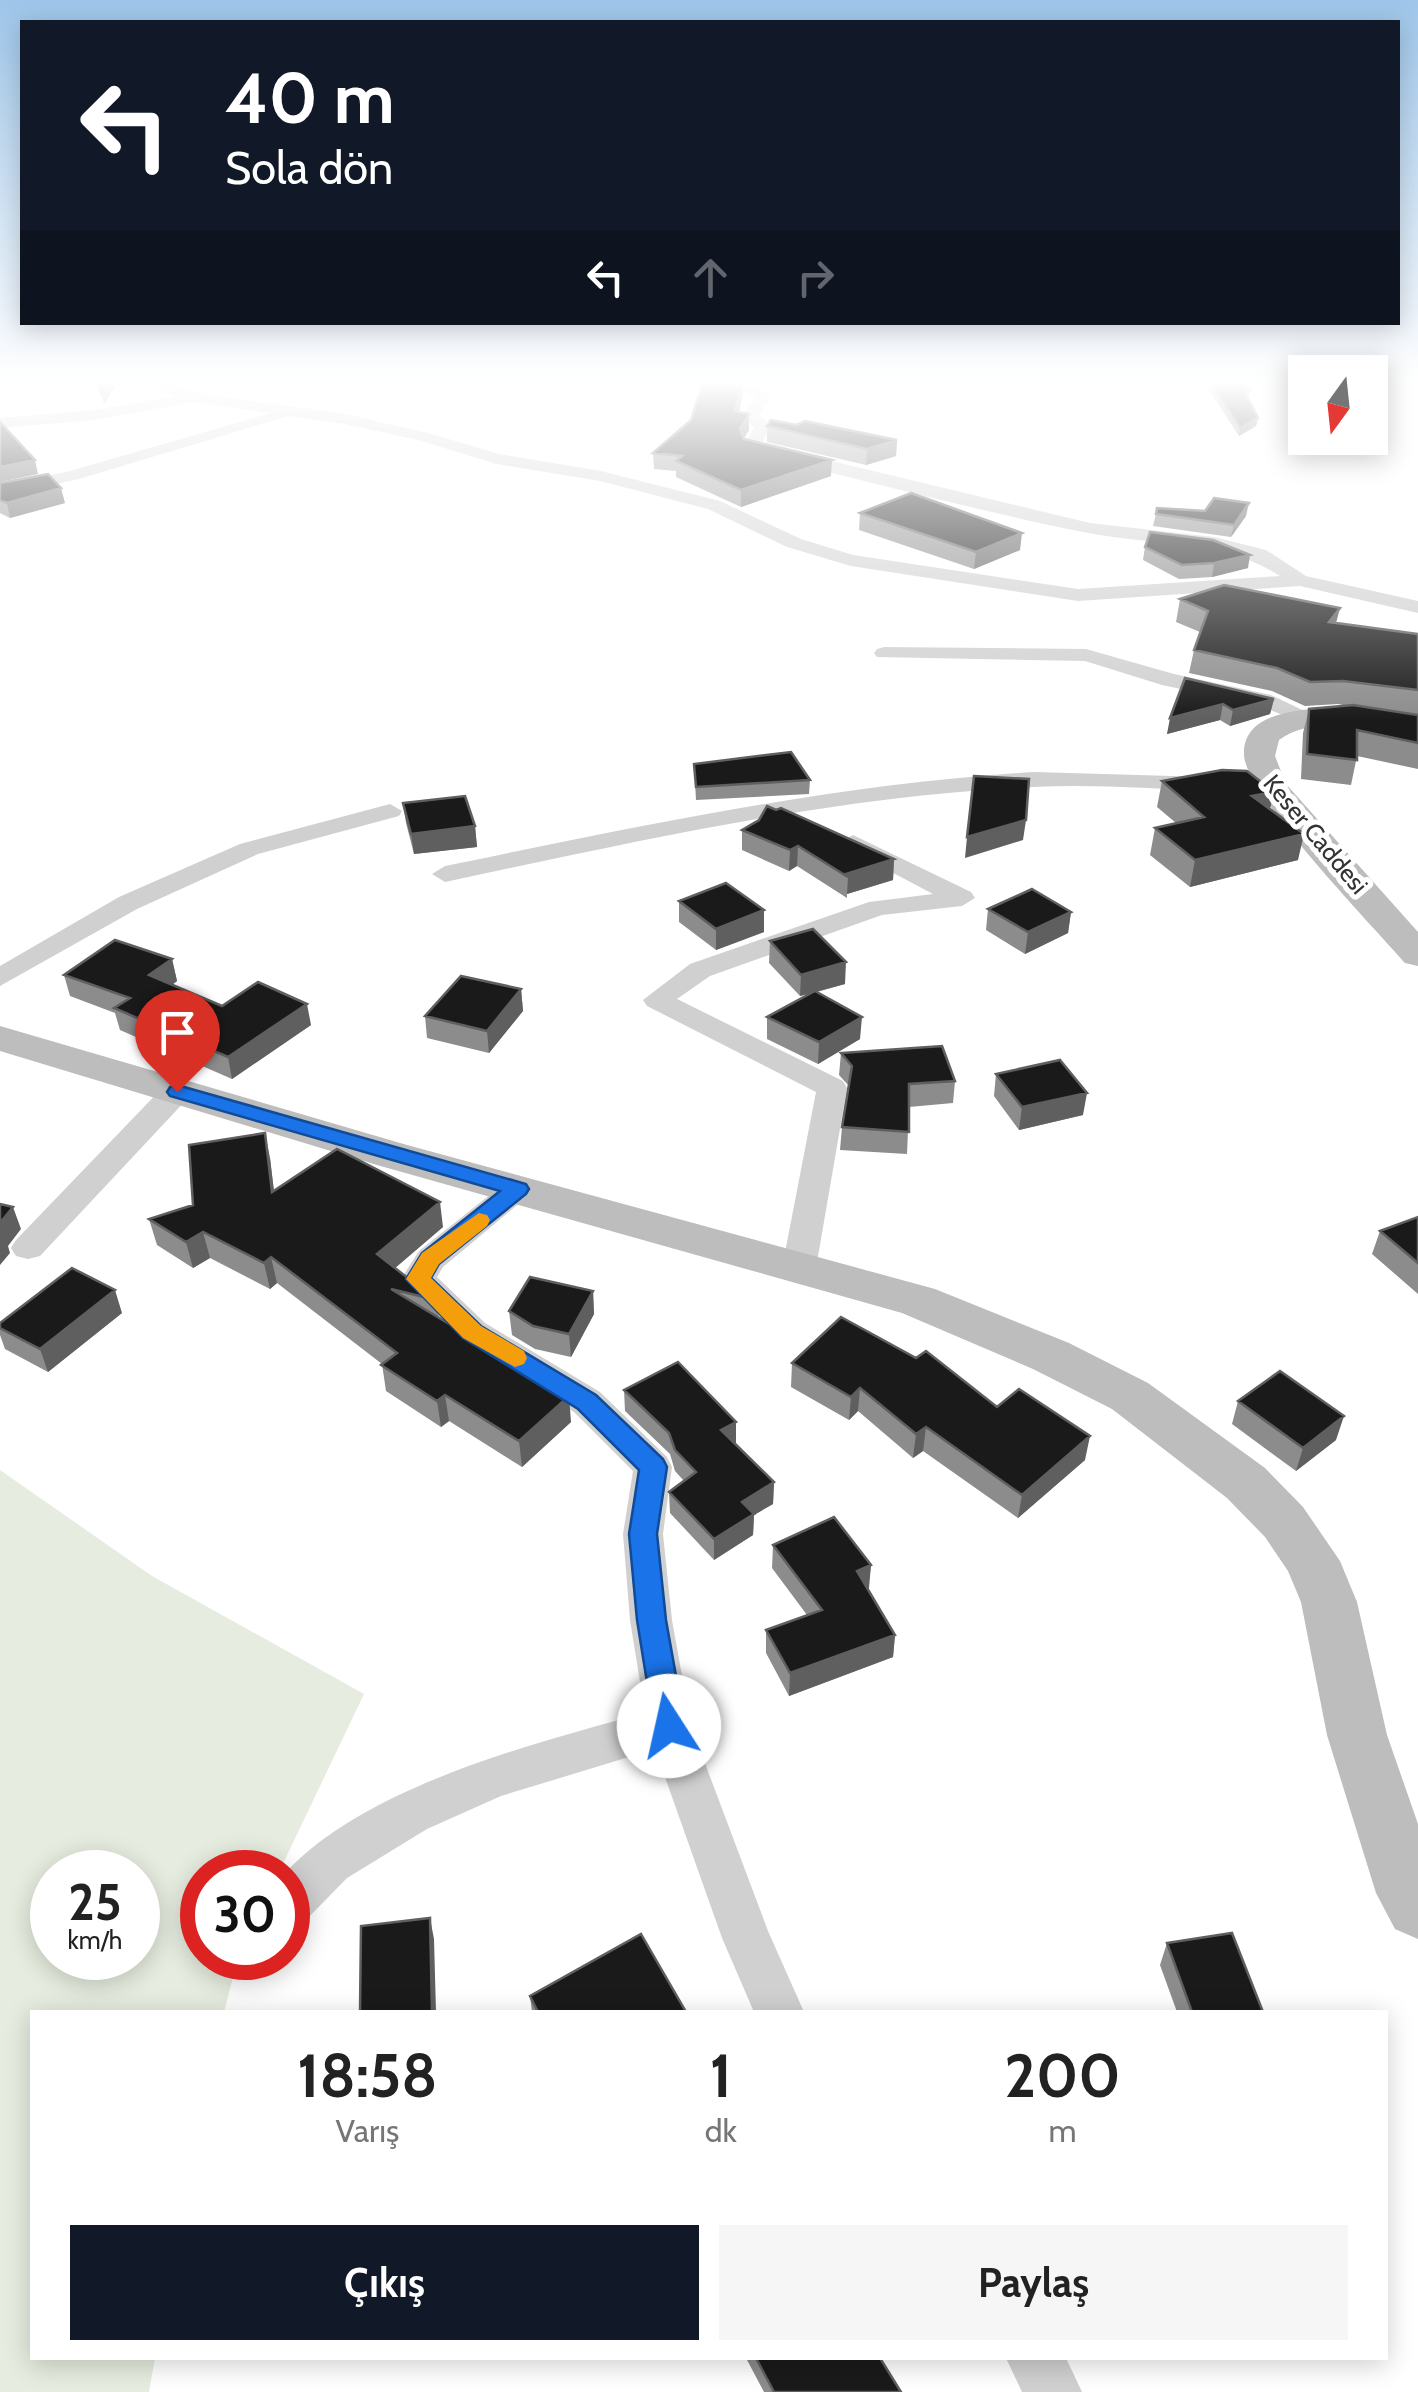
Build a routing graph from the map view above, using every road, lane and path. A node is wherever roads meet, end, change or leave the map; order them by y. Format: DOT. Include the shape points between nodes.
graph roads {
  1 [pos="683,497"];
  2 [pos="960,497"];
  3 [pos="1300,580"];
  4 [pos="1418,606"];
  5 [pos="884,653"];
  6 [pos="1306,717"];
  7 [pos="1418,728"];
  8 [pos="1272,787"];
  9 [pos="390,811"];
  10 [pos="769,811"];
  11 [pos="445,874"];
  12 [pos="1418,955"];
  13 [pos="0,978"];
  14 [pos="0,1038"];
  15 [pos="177,1092"];
  16 [pos="518,1189"];
  17 [pos="28,1248"];
  18 [pos="799,1268"];
  19 [pos="669,1726"];
  20 [pos="310,1882"];
  21 [pos="1418,1907"];
  22 [pos="777,2010"];
  23 [pos="1036,2360"];
  24 [pos="1052,2392"];
  1 -- 3 [label="street" via="851,560 1078,595"];
  2 -- 3 [label="street" via="1090,528 1214,542 1259,554"];
  3 -- 4 [label="street"];
  5 -- 6 [label="street" via="1086,655"];
  6 -- 7 [label="main road, Keser Caddesi"];
  6 -- 8 [label="main road, Keser Caddesi" via="1276,726 1260,742 1258,762"];
  8 -- 10 [label="street" via="1009,781"];
  8 -- 12 [label="main road, Keser Caddesi"];
  9 -- 13 [label="street" via="250,849 128,903"];
  10 -- 11 [label="street"];
  10 -- 18 [label="street" via="855,842 962,898 878,908 700,970 658,1000 832,1088"];
  14 -- 15 [label="main road"];
  15 -- 16 [label="main road"];
  15 -- 17 [label="street"];
  16 -- 18 [label="main road"];
  16 -- 19 [label="street" via="430,1258 418,1279 472,1332 587,1402 653,1467 643,1534"];
  18 -- 21 [label="main road" via="918,1301 1051,1356 1130,1396 1246,1482 1284,1522 1318,1574 1357,1735"];
  19 -- 20 [label="street" via="502,1772 424,1806 328,1864"];
  19 -- 22 [label="street"];
  23 -- 24 [label="street"];
}
